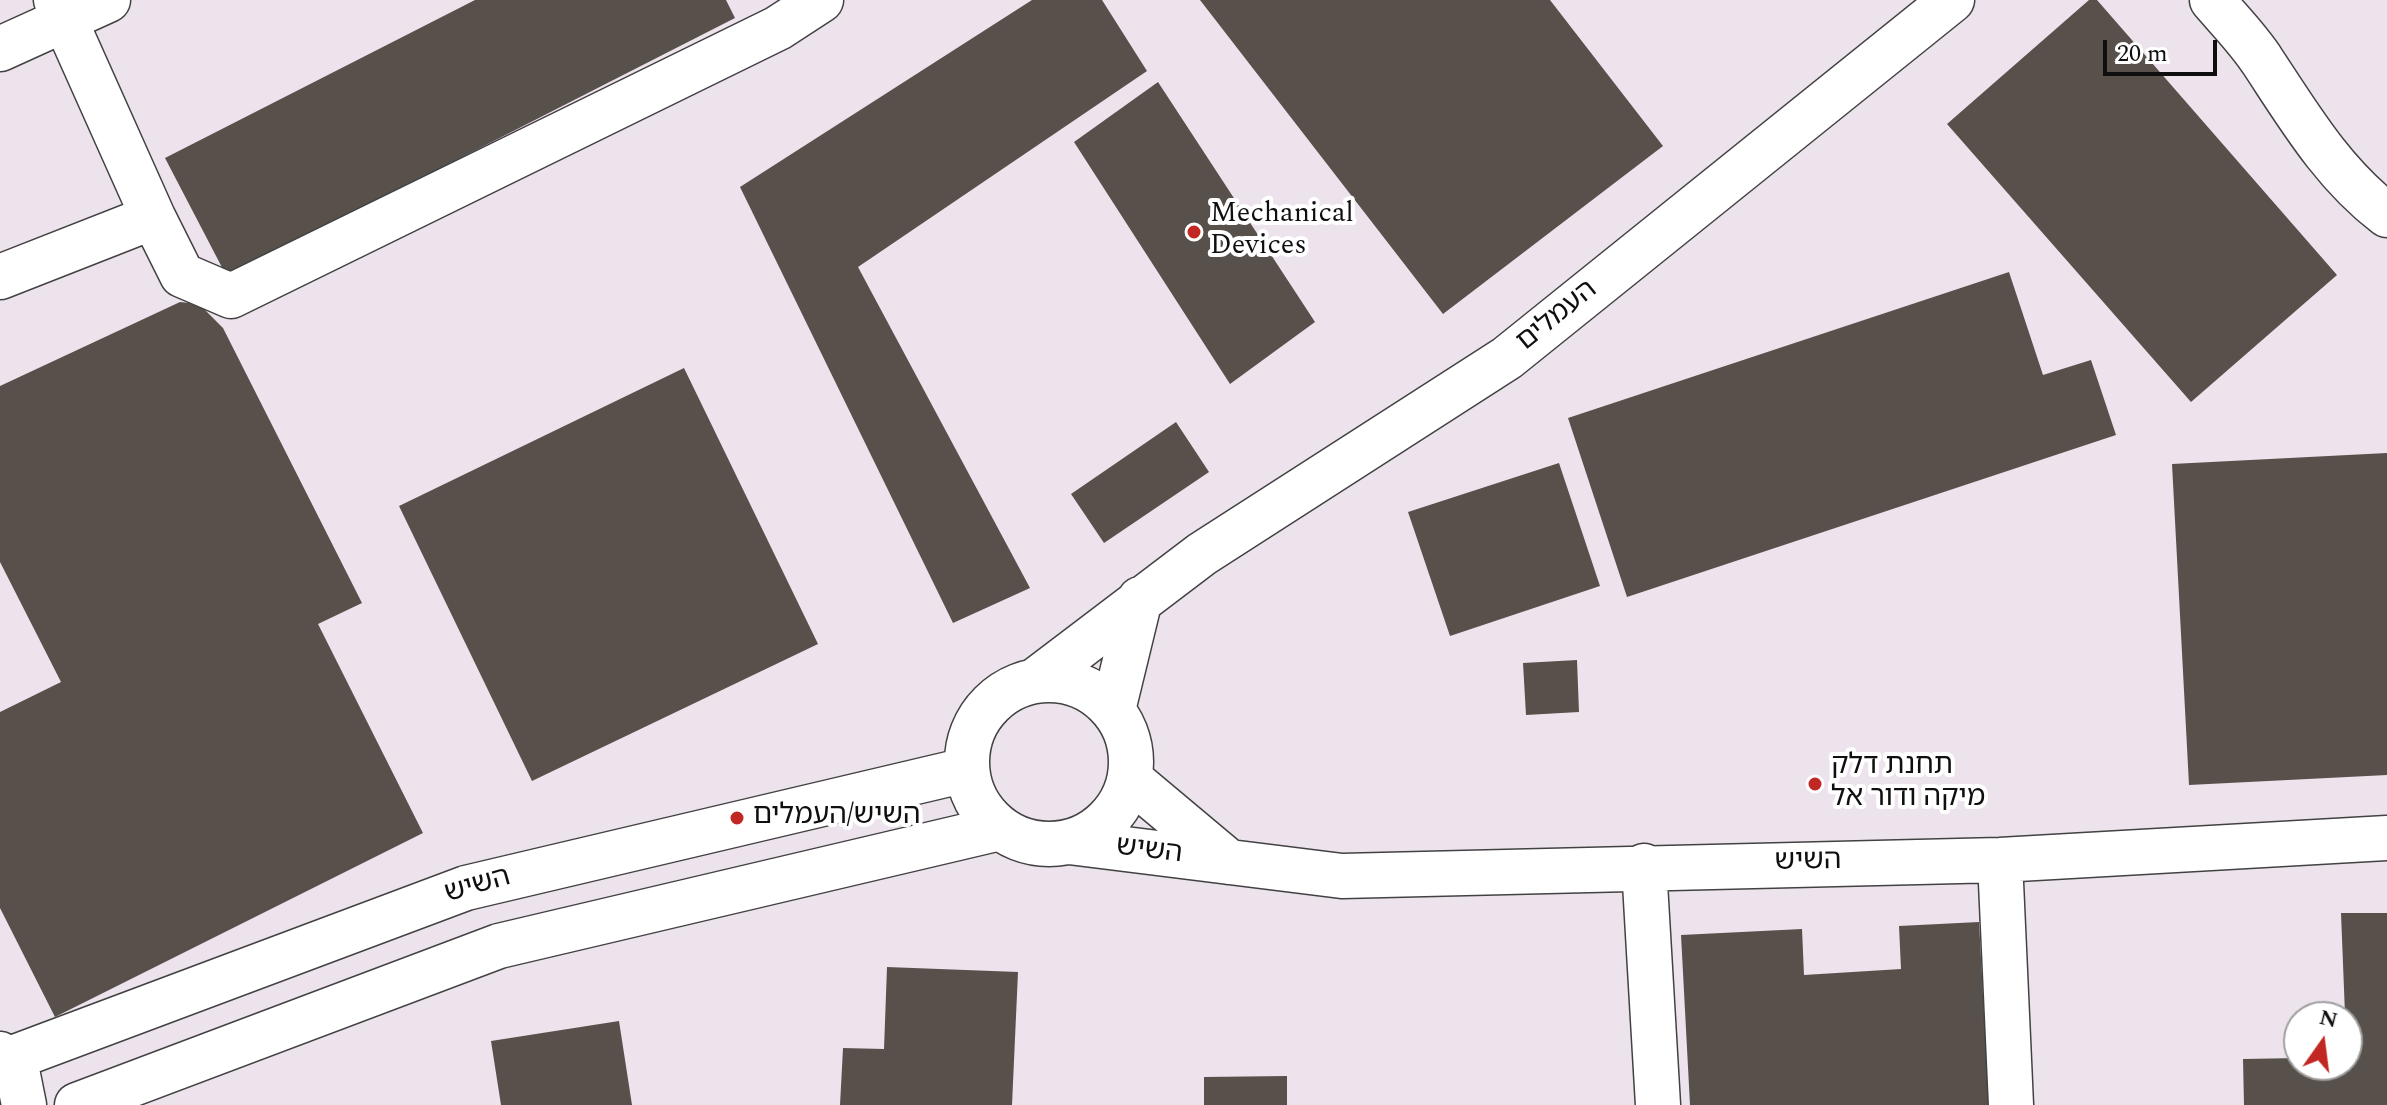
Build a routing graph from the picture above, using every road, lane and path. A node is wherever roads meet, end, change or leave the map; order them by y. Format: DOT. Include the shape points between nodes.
graph roads {
  1 [pos="108,0"];
  2 [pos="821,0"];
  3 [pos="1952,0"];
  4 [pos="2212,0"];
  5 [pos="60,10"];
  6 [pos="0,49"];
  7 [pos="2387,215"];
  8 [pos="153,217"];
  9 [pos="0,277"];
  10 [pos="1140,599"];
  11 [pos="1036,680"];
  12 [pos="1113,710"];
  13 [pos="966,770"];
  14 [pos="1130,779"];
  15 [pos="1000,828"];
  16 [pos="2387,838"];
  17 [pos="1069,842"];
  18 [pos="2000,860"];
  19 [pos="1229,862"];
  20 [pos="1644,866"];
  21 [pos="4,1057"];
  22 [pos="24,1105"];
  23 [pos="77,1105"];
  24 [pos="1658,1105"];
  25 [pos="2011,1105"];
  1 -- 5 [label="street"];
  2 -- 8 [label="street" via="778,28 231,296 182,275"];
  3 -- 10 [label="street, העמלים" via="1507,358"];
  4 -- 7 [label="street" via="2262,59 2313,139 2357,192"];
  5 -- 6 [label="street"];
  5 -- 8 [label="street"];
  8 -- 9 [label="street"];
  10 -- 11 [label="street, העמלים"];
  10 -- 12 [label="street"];
  11 -- 12 [label="street" via="1074,684"];
  11 -- 13 [label="street" via="1012,688 976,722"];
  12 -- 14 [label="street" via="1132,752"];
  13 -- 15 [label="street" via="972,795"];
  13 -- 21 [label="street, השיש" via="466,888"];
  14 -- 17 [label="street" via="1121,804 1103,826"];
  14 -- 19 [label="street, השיש"];
  15 -- 17 [label="street" via="1030,843"];
  15 -- 23 [label="street" via="499,946"];
  16 -- 18 [label="street, השיש"];
  17 -- 19 [label="street, השיש"];
  18 -- 20 [label="street, השיש"];
  18 -- 25 [label="street"];
  19 -- 20 [label="street, השיש" via="1342,876"];
  20 -- 24 [label="street"];
  21 -- 22 [label="street" via="18,1075"];
}
